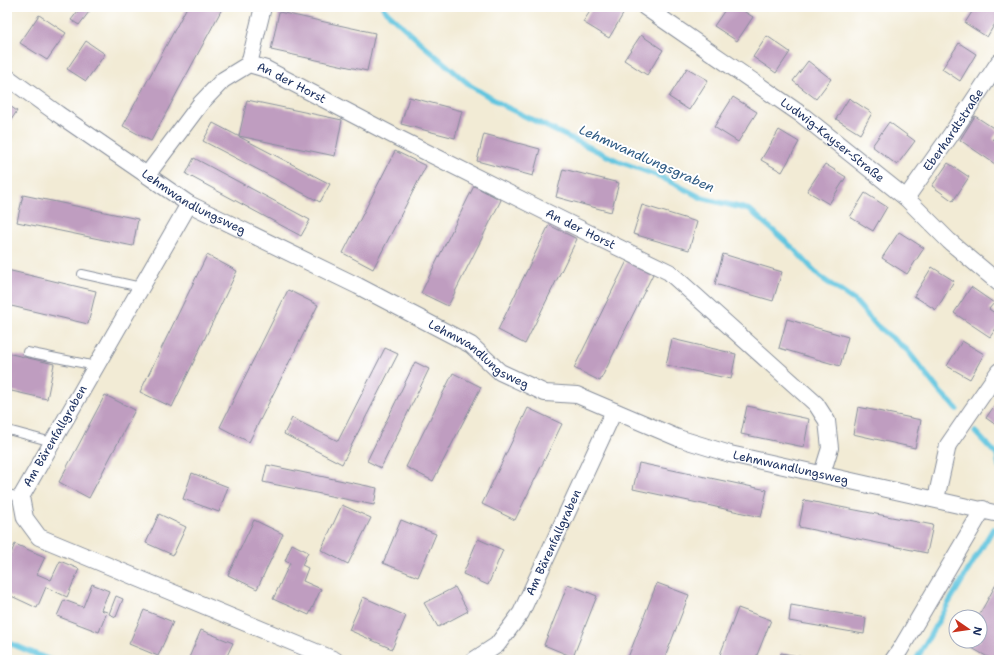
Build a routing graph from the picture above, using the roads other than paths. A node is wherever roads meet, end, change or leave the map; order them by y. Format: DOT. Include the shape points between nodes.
graph roads {
  1 [pos="262,7"];
  2 [pos="650,9"];
  3 [pos="999,62"];
  4 [pos="249,64"];
  5 [pos="7,77"];
  6 [pos="147,175"];
  7 [pos="906,198"];
  8 [pos="189,204"];
  9 [pos="82,274"];
  10 [pos="999,283"];
  11 [pos="141,287"];
  12 [pos="27,352"];
  13 [pos="96,366"];
  14 [pos="999,371"];
  15 [pos="614,411"];
  16 [pos="7,429"];
  17 [pos="52,442"];
  18 [pos="822,474"];
  19 [pos="14,495"];
  20 [pos="936,499"];
  21 [pos="983,509"];
  22 [pos="999,514"];
  23 [pos="335,660"];
  24 [pos="474,660"];
  25 [pos="893,660"];
  1 -- 4 [label="street, An der Horst"];
  2 -- 7 [label="street, Ludwig-Kayser-Straße" via="802,115"];
  3 -- 7 [label="street, Eberhardtstraße"];
  4 -- 6 [label="street, An der Horst" via="223,80 201,103"];
  4 -- 18 [label="street, An der Horst" via="266,70 669,272 816,404 827,421 830,448"];
  5 -- 6 [label="street, Lehmwandlungsweg"];
  6 -- 8 [label="street, Lehmwandlungsweg"];
  7 -- 10 [label="street, Ludwig-Kayser-Straße" via="949,241"];
  8 -- 11 [label="street, Am Bärenfallgraben"];
  8 -- 15 [label="street, Lehmwandlungsweg" via="358,286 471,345 500,372 545,393 577,395"];
  9 -- 11 [label="lane"];
  11 -- 13 [label="street, Am Bärenfallgraben"];
  12 -- 13 [label="lane"];
  13 -- 17 [label="street, Am Bärenfallgraben"];
  14 -- 20 [label="street" via="948,445"];
  15 -- 18 [label="street, Lehmwandlungsweg" via="685,440 730,454"];
  15 -- 24 [label="street, Am Bärenfallgraben" via="521,613 497,645"];
  16 -- 17 [label="lane"];
  17 -- 19 [label="street, Am Bärenfallgraben"];
  18 -- 20 [label="street, Lehmwandlungsweg"];
  19 -- 23 [label="street, Am Bärenfallgraben" via="25,518 39,537"];
  20 -- 21 [label="street, Lehmwandlungsweg"];
  21 -- 22 [label="street, Lehmwandlungsweg"];
  21 -- 25 [label="street"];
}
